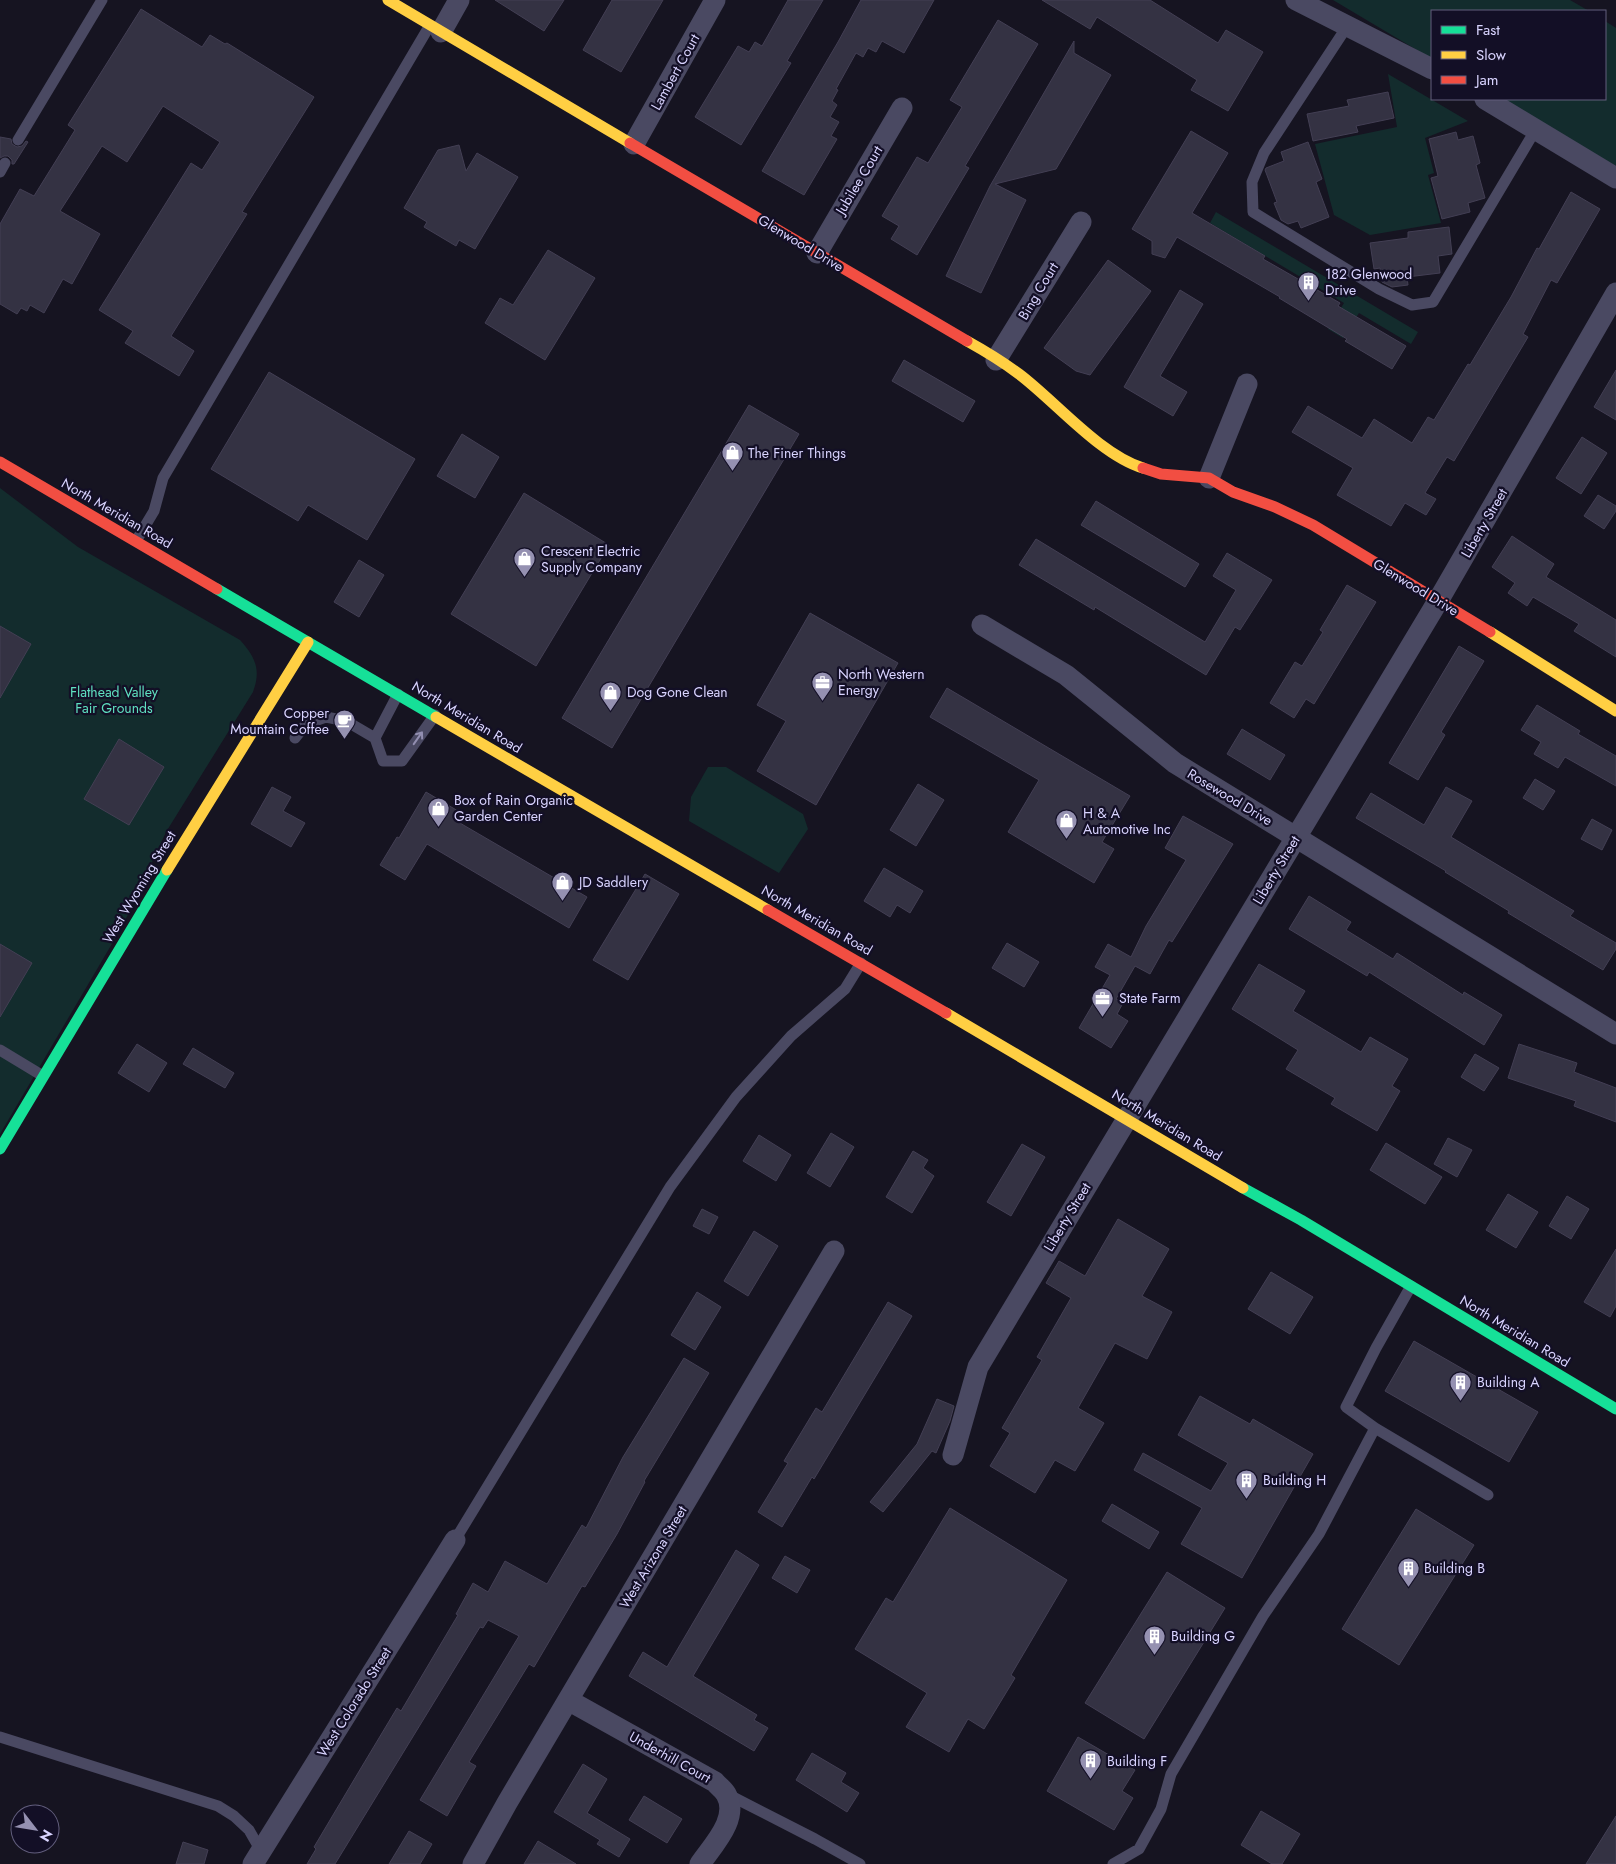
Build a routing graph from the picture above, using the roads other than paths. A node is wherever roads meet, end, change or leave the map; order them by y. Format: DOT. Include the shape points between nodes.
graph roads {
  1 [pos="102,0"];
  2 [pos="388,0"];
  3 [pos="459,0"];
  4 [pos="715,0"];
  5 [pos="1296,0"];
  6 [pos="1348,26"];
  7 [pos="435,29"];
  8 [pos="1431,68"];
  9 [pos="1487,100"];
  10 [pos="902,108"];
  11 [pos="1536,130"];
  12 [pos="18,140"];
  13 [pos="634,144"];
  14 [pos="1616,178"];
  15 [pos="1080,222"];
  16 [pos="817,253"];
  17 [pos="1616,293"];
  18 [pos="996,360"];
  19 [pos="1247,384"];
  20 [pos="0,462"];
  21 [pos="1209,478"];
  22 [pos="136,541"];
  23 [pos="1438,601"];
  24 [pos="982,626"];
  25 [pos="308,642"];
  26 [pos="398,694"];
  27 [pos="1616,711"];
  28 [pos="435,715"];
  29 [pos="295,738"];
  30 [pos="375,738"];
  31 [pos="1296,837"];
  32 [pos="861,963"];
  33 [pos="1616,1034"];
  34 [pos="0,1050"];
  35 [pos="43,1076"];
  36 [pos="1126,1118"];
  37 [pos="0,1149"];
  38 [pos="834,1251"];
  39 [pos="1411,1286"];
  40 [pos="1616,1409"];
  41 [pos="1375,1428"];
  42 [pos="954,1455"];
  43 [pos="1488,1495"];
  44 [pos="455,1540"];
  45 [pos="568,1700"];
  46 [pos="0,1738"];
  47 [pos="726,1793"];
  48 [pos="257,1857"];
  49 [pos="473,1864"];
  50 [pos="700,1864"];
  51 [pos="860,1864"];
  52 [pos="1113,1864"];
  1 -- 12 [label="lane"];
  2 -- 7 [label="street, Glenwood Drive"];
  3 -- 7 [label="street"];
  4 -- 13 [label="street, Lambert Court"];
  5 -- 6 [label="street"];
  6 -- 8 [label="street"];
  6 -- 11 [label="lane" via="1264,153 1252,182 1253,212 1379,289 1412,305 1433,302"];
  7 -- 13 [label="street, Glenwood Drive"];
  7 -- 22 [label="lane" via="163,478 154,511"];
  9 -- 11 [label="street"];
  10 -- 16 [label="street, Jubilee Court"];
  11 -- 14 [label="street"];
  13 -- 16 [label="street, Glenwood Drive"];
  15 -- 18 [label="street, Bing Court"];
  16 -- 18 [label="street, Glenwood Drive"];
  17 -- 23 [label="street, Liberty Street"];
  18 -- 21 [label="street, Glenwood Drive" via="1019,374 1098,442 1132,465 1161,474"];
  19 -- 21 [label="street"];
  20 -- 22 [label="street, North Meridian Road"];
  21 -- 23 [label="street, Glenwood Drive" via="1233,492 1313,525"];
  22 -- 25 [label="street, North Meridian Road"];
  23 -- 27 [label="street, Glenwood Drive"];
  23 -- 31 [label="street, Liberty Street"];
  24 -- 31 [label="street, Rosewood Drive" via="1066,675 1175,763"];
  25 -- 26 [label="street, North Meridian Road"];
  25 -- 35 [label="street, West Wyoming Street" via="140,912"];
  26 -- 28 [label="street, North Meridian Road"];
  26 -- 30 [label="lane"];
  30 -- 28 [label="lane, one-way" via="382,761 402,761"];
  28 -- 32 [label="street, North Meridian Road"];
  29 -- 30 [label="lane" via="306,724 326,717 346,721"];
  31 -- 33 [label="street, Rosewood Drive"];
  31 -- 36 [label="street, Liberty Street"];
  32 -- 36 [label="street, North Meridian Road"];
  32 -- 44 [label="lane" via="845,989 791,1036 736,1097 670,1187"];
  34 -- 35 [label="lane"];
  35 -- 37 [label="street, West Wyoming Street"];
  36 -- 39 [label="street, North Meridian Road"];
  36 -- 42 [label="street, Liberty Street" via="978,1367"];
  38 -- 45 [label="street, West Arizona Street"];
  39 -- 40 [label="street, North Meridian Road"];
  39 -- 41 [label="lane" via="1346,1407"];
  41 -- 43 [label="lane"];
  41 -- 52 [label="lane" via="1319,1534 1263,1616 1171,1774 1161,1810 1139,1849"];
  44 -- 48 [label="street, West Colorado Street"];
  45 -- 47 [label="street, Underhill Court" via="715,1782"];
  45 -- 49 [label="street, West Arizona Street"];
  46 -- 48 [label="lane" via="218,1806 249,1830"];
  47 -- 50 [label="street" via="729,1818"];
  47 -- 51 [label="lane"];
}
